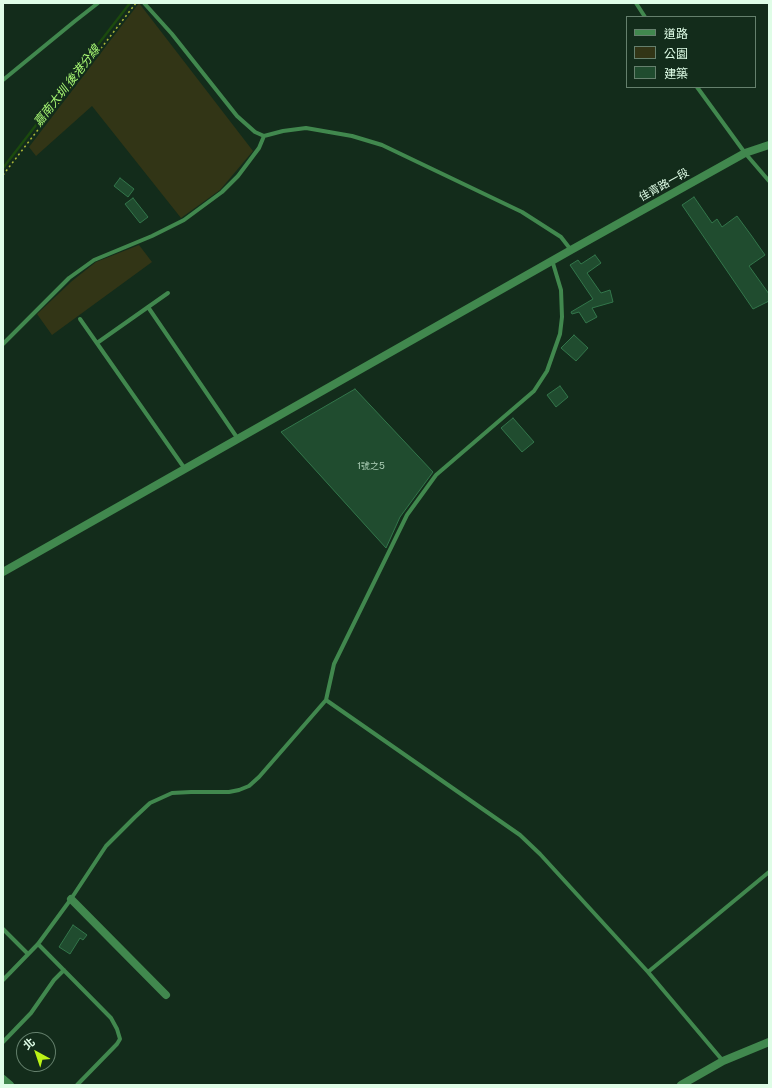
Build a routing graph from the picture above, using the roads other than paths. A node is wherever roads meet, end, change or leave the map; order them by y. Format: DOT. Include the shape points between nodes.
graph roads {
  1 [pos="98,3"];
  2 [pos="144,3"];
  3 [pos="636,3"];
  4 [pos="644,16"];
  5 [pos="3,80"];
  6 [pos="697,88"];
  7 [pos="264,136"];
  8 [pos="769,145"];
  9 [pos="745,153"];
  10 [pos="769,181"];
  11 [pos="571,250"];
  12 [pos="552,260"];
  13 [pos="168,293"];
  14 [pos="148,307"];
  15 [pos="80,319"];
  16 [pos="97,343"];
  17 [pos="3,344"];
  18 [pos="238,438"];
  19 [pos="185,469"];
  20 [pos="3,572"];
  21 [pos="326,700"];
  22 [pos="769,872"];
  23 [pos="71,899"];
  24 [pos="3,929"];
  25 [pos="38,944"];
  26 [pos="28,954"];
  27 [pos="64,970"];
  28 [pos="648,972"];
  29 [pos="3,980"];
  30 [pos="166,995"];
  31 [pos="3,1042"];
  32 [pos="769,1042"];
  33 [pos="723,1061"];
  34 [pos="3,1078"];
  35 [pos="10,1085"];
  36 [pos="77,1085"];
  37 [pos="681,1085"];
  1 -- 5 [label="lane"];
  2 -- 7 [label="lane" via="237,116 254,132"];
  3 -- 4 [label="lane"];
  6 -- 9 [label="lane"];
  7 -- 11 [label="lane" via="306,128 352,136 382,145 522,212 561,237"];
  7 -- 17 [label="lane" via="259,148 222,192 184,220 94,260 69,278"];
  8 -- 9 [label="street, 佳青路一段"];
  9 -- 10 [label="lane"];
  9 -- 11 [label="street, 佳青路一段"];
  11 -- 12 [label="street, 佳青路一段"];
  12 -- 18 [label="street, 佳青路一段"];
  12 -- 21 [label="lane" via="561,290 562,317 560,334 547,371 534,391 436,475 407,516 334,664"];
  13 -- 14 [label="lane"];
  14 -- 16 [label="lane"];
  14 -- 18 [label="lane"];
  15 -- 16 [label="lane"];
  16 -- 19 [label="lane"];
  18 -- 19 [label="street, 佳青路一段"];
  19 -- 20 [label="street, 佳青路一段"];
  21 -- 23 [label="lane" via="259,777 248,786 230,792 172,793 150,803 106,846"];
  21 -- 28 [label="lane" via="520,835"];
  22 -- 28 [label="lane"];
  23 -- 25 [label="lane"];
  23 -- 30 [label="street"];
  24 -- 26 [label="lane"];
  25 -- 26 [label="lane"];
  25 -- 27 [label="lane"];
  26 -- 29 [label="lane"];
  27 -- 31 [label="lane" via="31,1013"];
  27 -- 36 [label="lane" via="111,1018 120,1039"];
  28 -- 33 [label="lane"];
  32 -- 33 [label="street"];
  33 -- 37 [label="street"];
  34 -- 35 [label="street"];
}
